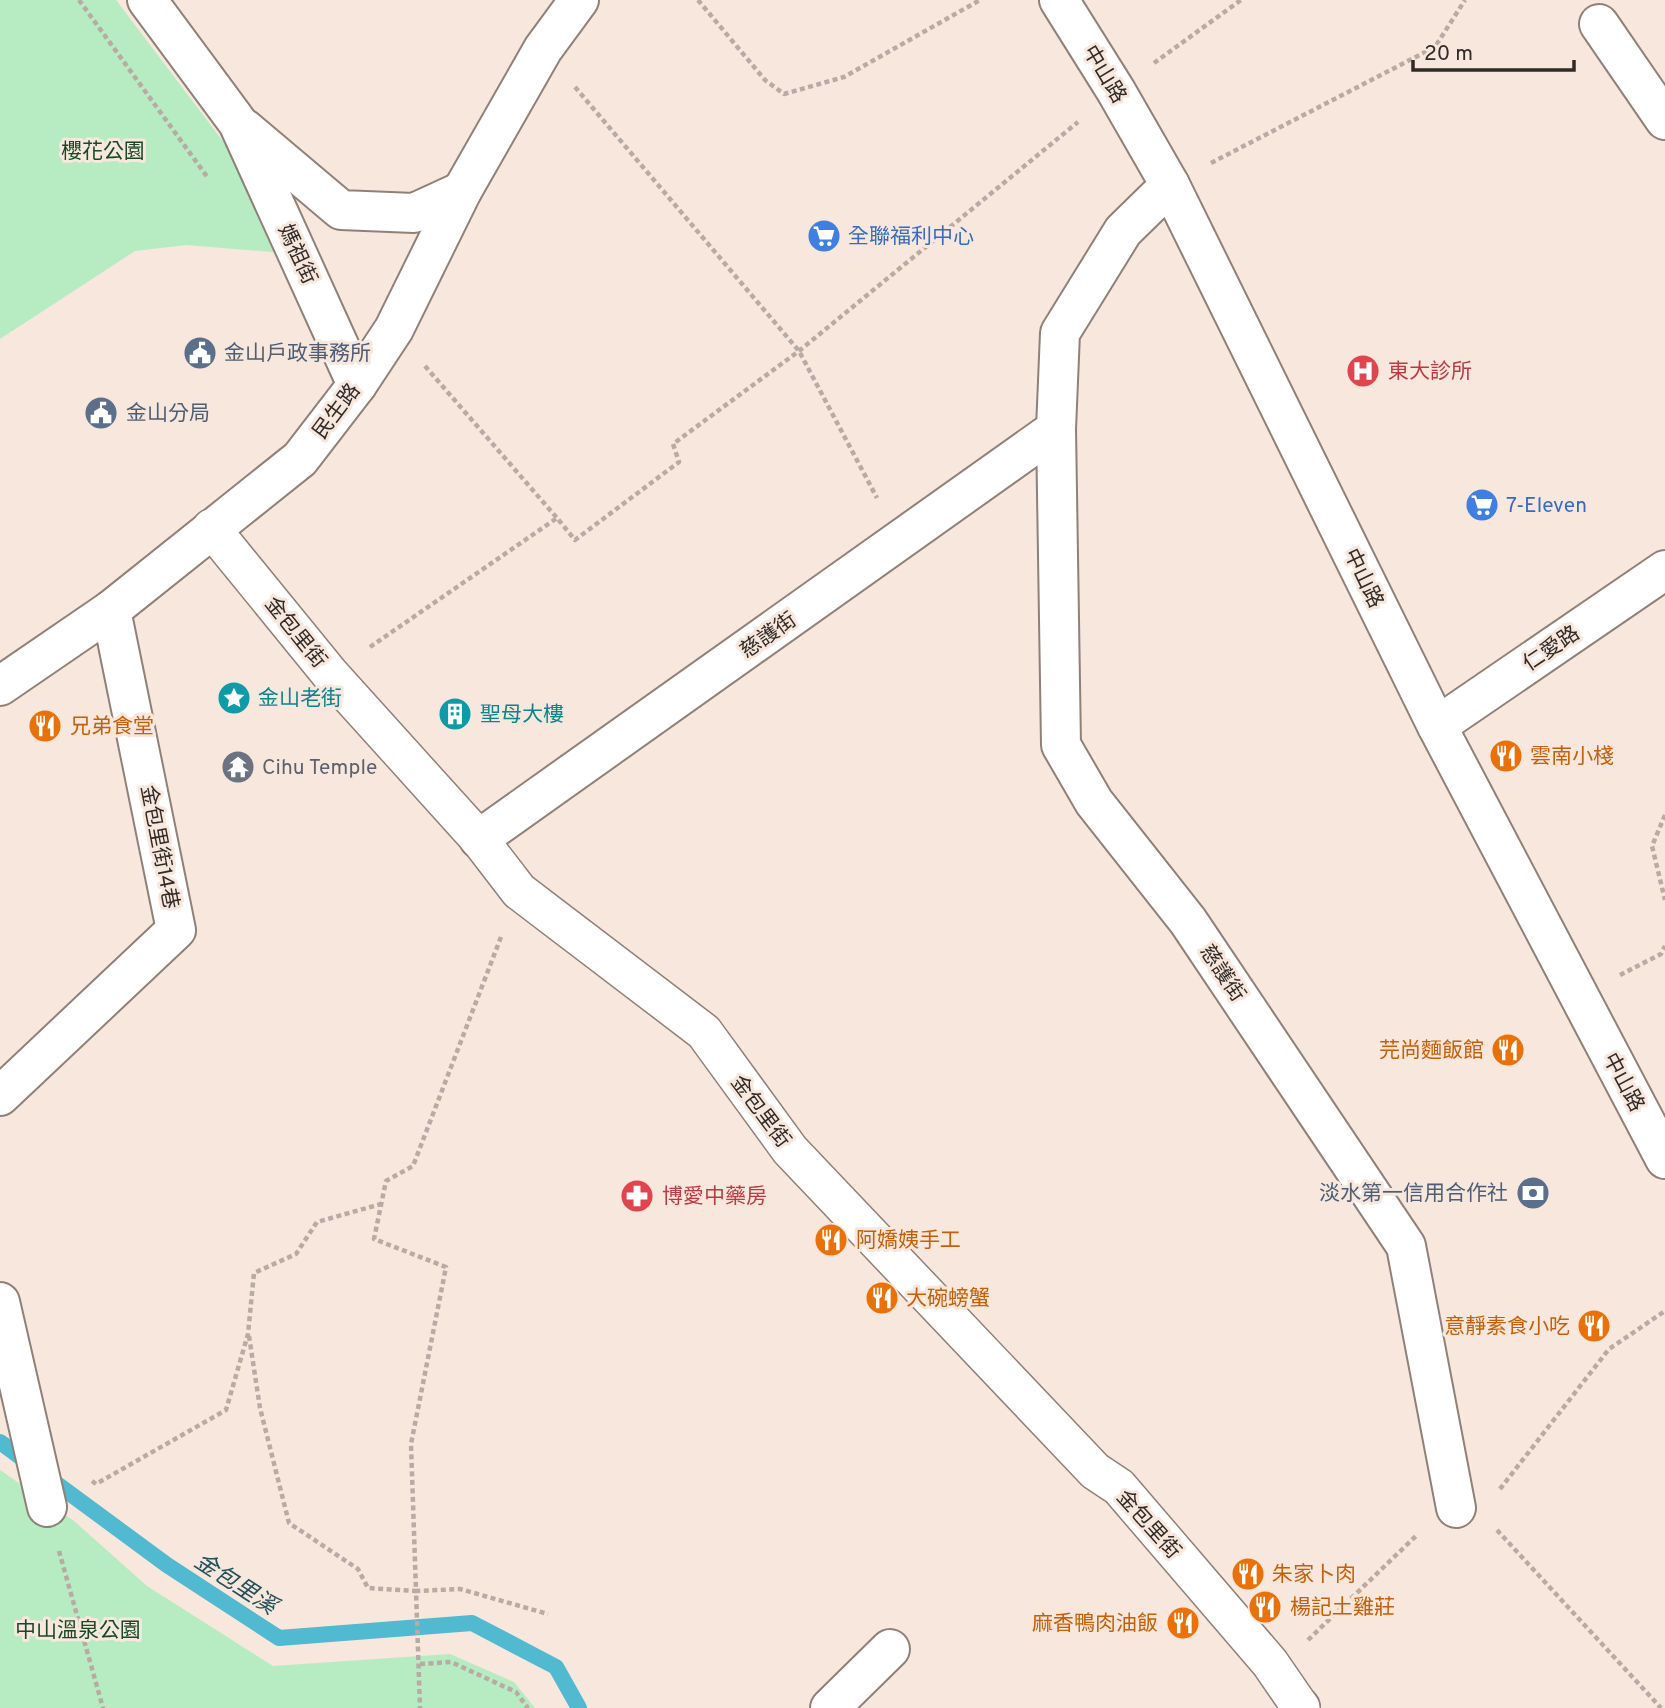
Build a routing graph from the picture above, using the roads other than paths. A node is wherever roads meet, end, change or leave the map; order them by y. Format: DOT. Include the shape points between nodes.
graph roads {
  1 [pos="147,0"];
  2 [pos="579,0"];
  3 [pos="1059,0"];
  4 [pos="1599,24"];
  5 [pos="1665,120"];
  6 [pos="238,123"];
  7 [pos="1170,185"];
  8 [pos="462,191"];
  9 [pos="357,385"];
  10 [pos="1056,429"];
  11 [pos="211,528"];
  12 [pos="1665,570"];
  13 [pos="111,610"];
  14 [pos="0,686"];
  15 [pos="1437,726"];
  16 [pos="479,839"];
  17 [pos="0,1096"];
  18 [pos="1665,1159"];
  19 [pos="0,1302"];
  20 [pos="47,1507"];
  21 [pos="1456,1508"];
  22 [pos="890,1649"];
  23 [pos="830,1708"];
  24 [pos="1300,1708"];
  1 -- 6 [label="street, 媽祖街"];
  2 -- 8 [label="street, 民生路" via="543,49"];
  3 -- 7 [label="street, 中山路"];
  4 -- 5 [label="street"];
  6 -- 8 [label="street, 媽祖街" via="341,210 414,213"];
  6 -- 9 [label="street, 媽祖街"];
  7 -- 10 [label="street, 慈護街" via="1123,231 1060,333"];
  7 -- 15 [label="street, 中山路"];
  8 -- 9 [label="street, 民生路" via="394,329"];
  9 -- 11 [label="street, 民生路" via="300,459"];
  10 -- 16 [label="street, 慈護街"];
  10 -- 21 [label="street, 慈護街" via="1061,745 1094,802 1188,921 1406,1247"];
  11 -- 13 [label="street, 民生路"];
  11 -- 16 [label="street, 金包里街" via="330,674"];
  12 -- 15 [label="street, 仁愛路"];
  13 -- 14 [label="street, 民生路"];
  13 -- 17 [label="street, 金包里街14巷" via="176,930"];
  15 -- 18 [label="street, 中山路"];
  16 -- 24 [label="street, 金包里街" via="519,891 704,1032 790,1150 1095,1471 1119,1488 1270,1663"];
  19 -- 20 [label="street"];
  22 -- 23 [label="street"];
}
